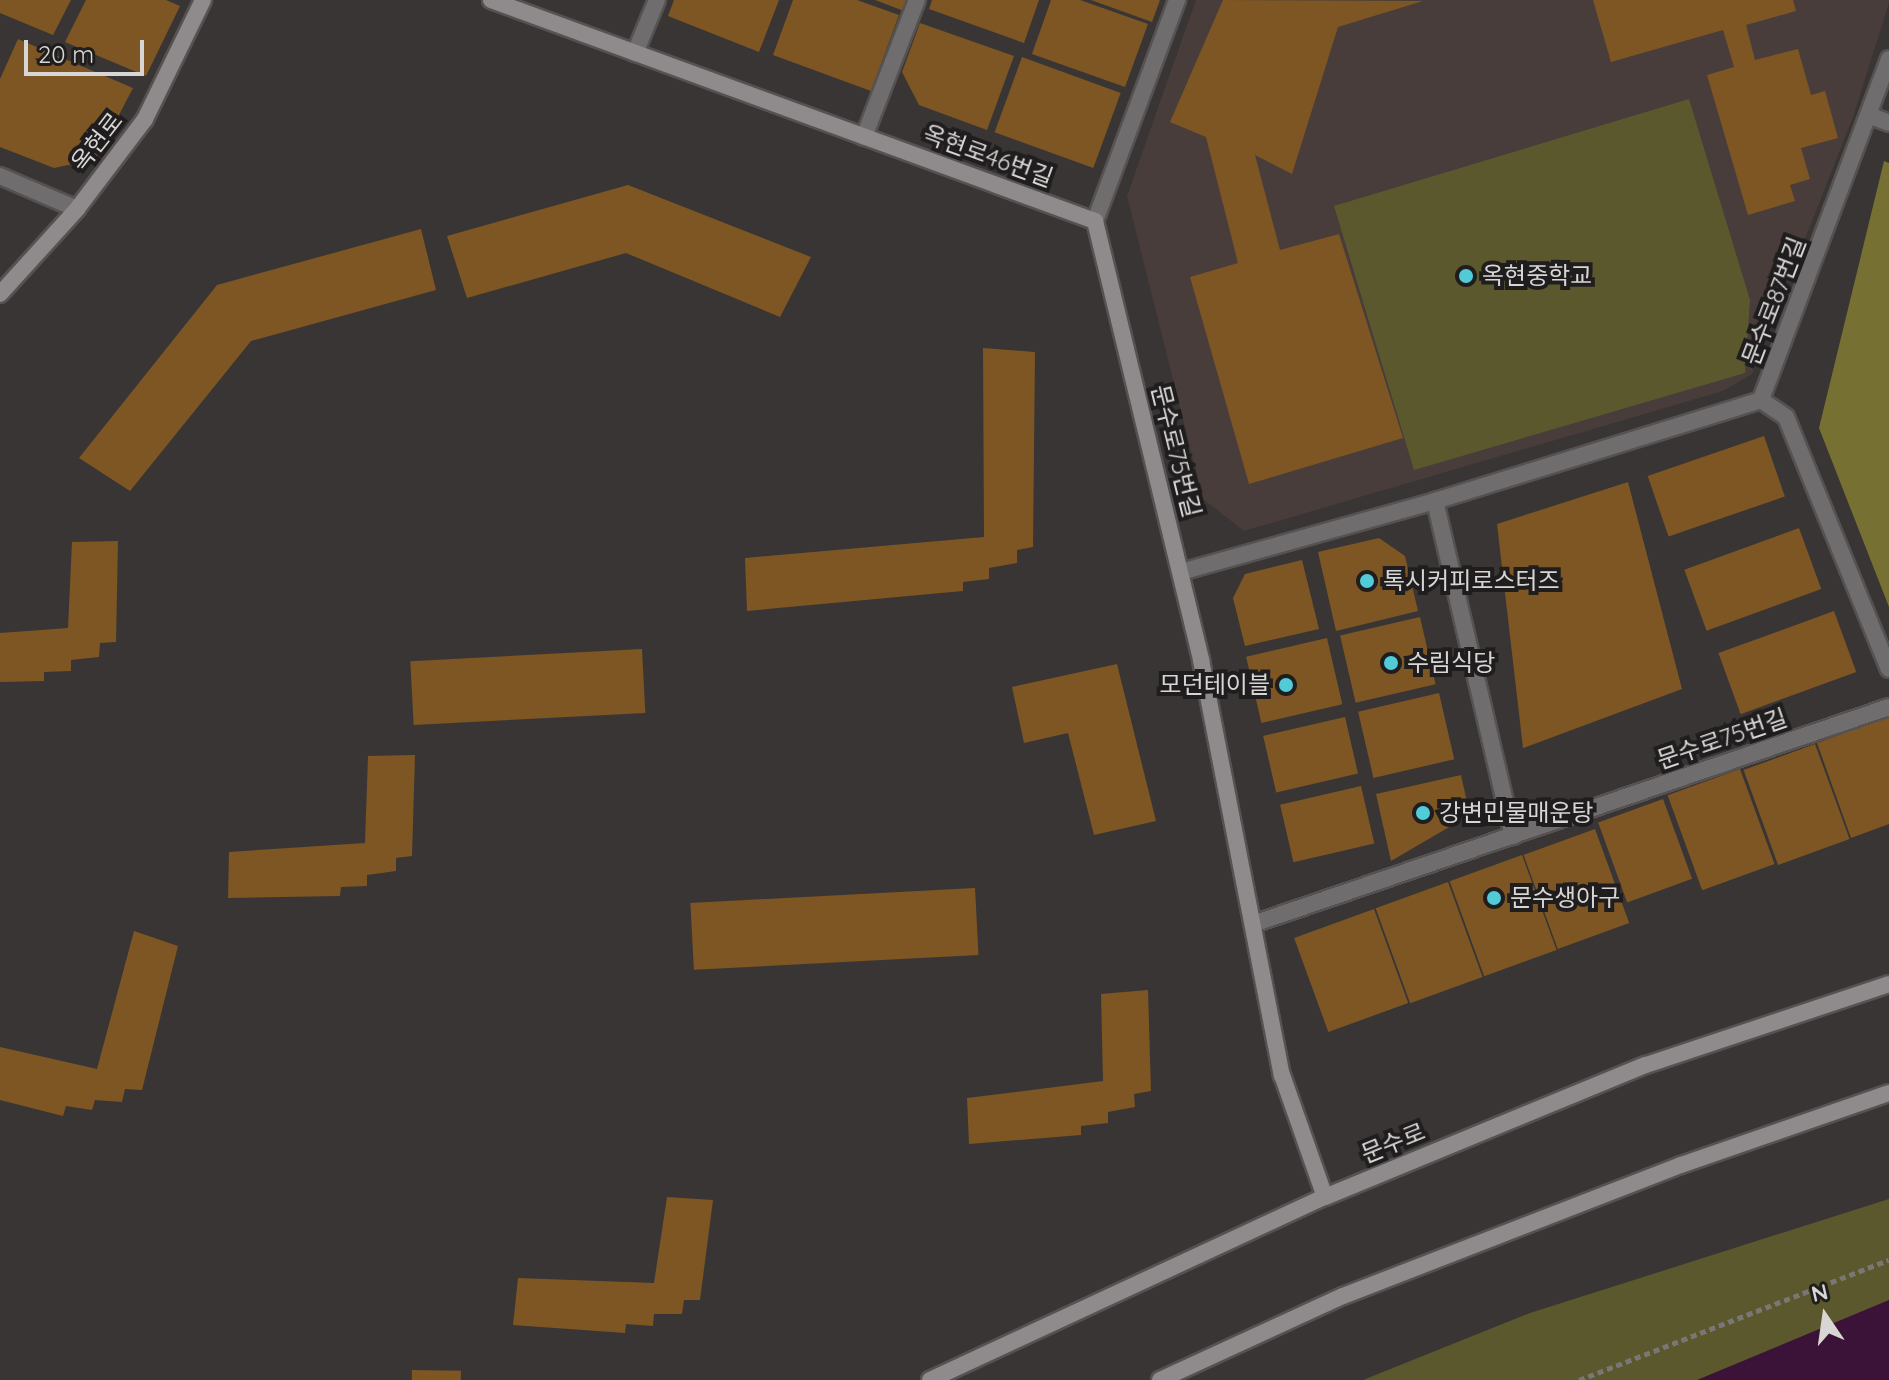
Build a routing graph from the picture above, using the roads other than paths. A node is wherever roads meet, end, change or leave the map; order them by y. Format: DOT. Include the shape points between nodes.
graph roads {
  1 [pos="203,0"];
  2 [pos="491,0"];
  3 [pos="657,0"];
  4 [pos="917,0"];
  5 [pos="1177,0"];
  6 [pos="635,53"];
  7 [pos="1889,59"];
  8 [pos="1871,116"];
  9 [pos="1889,123"];
  10 [pos="864,137"];
  11 [pos="0,176"];
  12 [pos="77,209"];
  13 [pos="1095,221"];
  14 [pos="0,294"];
  15 [pos="1761,400"];
  16 [pos="1435,501"];
  17 [pos="1181,572"];
  18 [pos="1889,669"];
  19 [pos="1889,707"];
  20 [pos="1513,836"];
  21 [pos="1253,924"];
  22 [pos="1889,984"];
  23 [pos="1889,1093"];
  24 [pos="1325,1197"];
  25 [pos="930,1380"];
  26 [pos="1160,1380"];
  1 -- 12 [label="main road, 옥현로" via="145,119"];
  2 -- 6 [label="main road, 옥현로46번길"];
  3 -- 6 [label="street"];
  4 -- 10 [label="street"];
  5 -- 13 [label="street"];
  6 -- 10 [label="main road, 옥현로46번길"];
  7 -- 8 [label="street, 문수로87번길"];
  8 -- 9 [label="street"];
  8 -- 15 [label="street, 문수로87번길"];
  10 -- 13 [label="main road, 옥현로46번길"];
  11 -- 12 [label="street"];
  12 -- 14 [label="main road, 옥현로"];
  13 -- 17 [label="main road, 문수로75번길"];
  15 -- 16 [label="street"];
  15 -- 18 [label="street, 문수로87번길" via="1786,417"];
  16 -- 17 [label="street"];
  16 -- 20 [label="street"];
  17 -- 21 [label="main road, 문수로75번길"];
  19 -- 20 [label="street, 문수로75번길"];
  20 -- 21 [label="street, 문수로75번길"];
  21 -- 24 [label="main road, 문수로75번길" via="1282,1075"];
  22 -- 24 [label="main road, 문수로" via="1646,1065"];
  23 -- 26 [label="main road" via="1681,1165 1343,1296"];
  24 -- 25 [label="main road, 문수로"];
}
